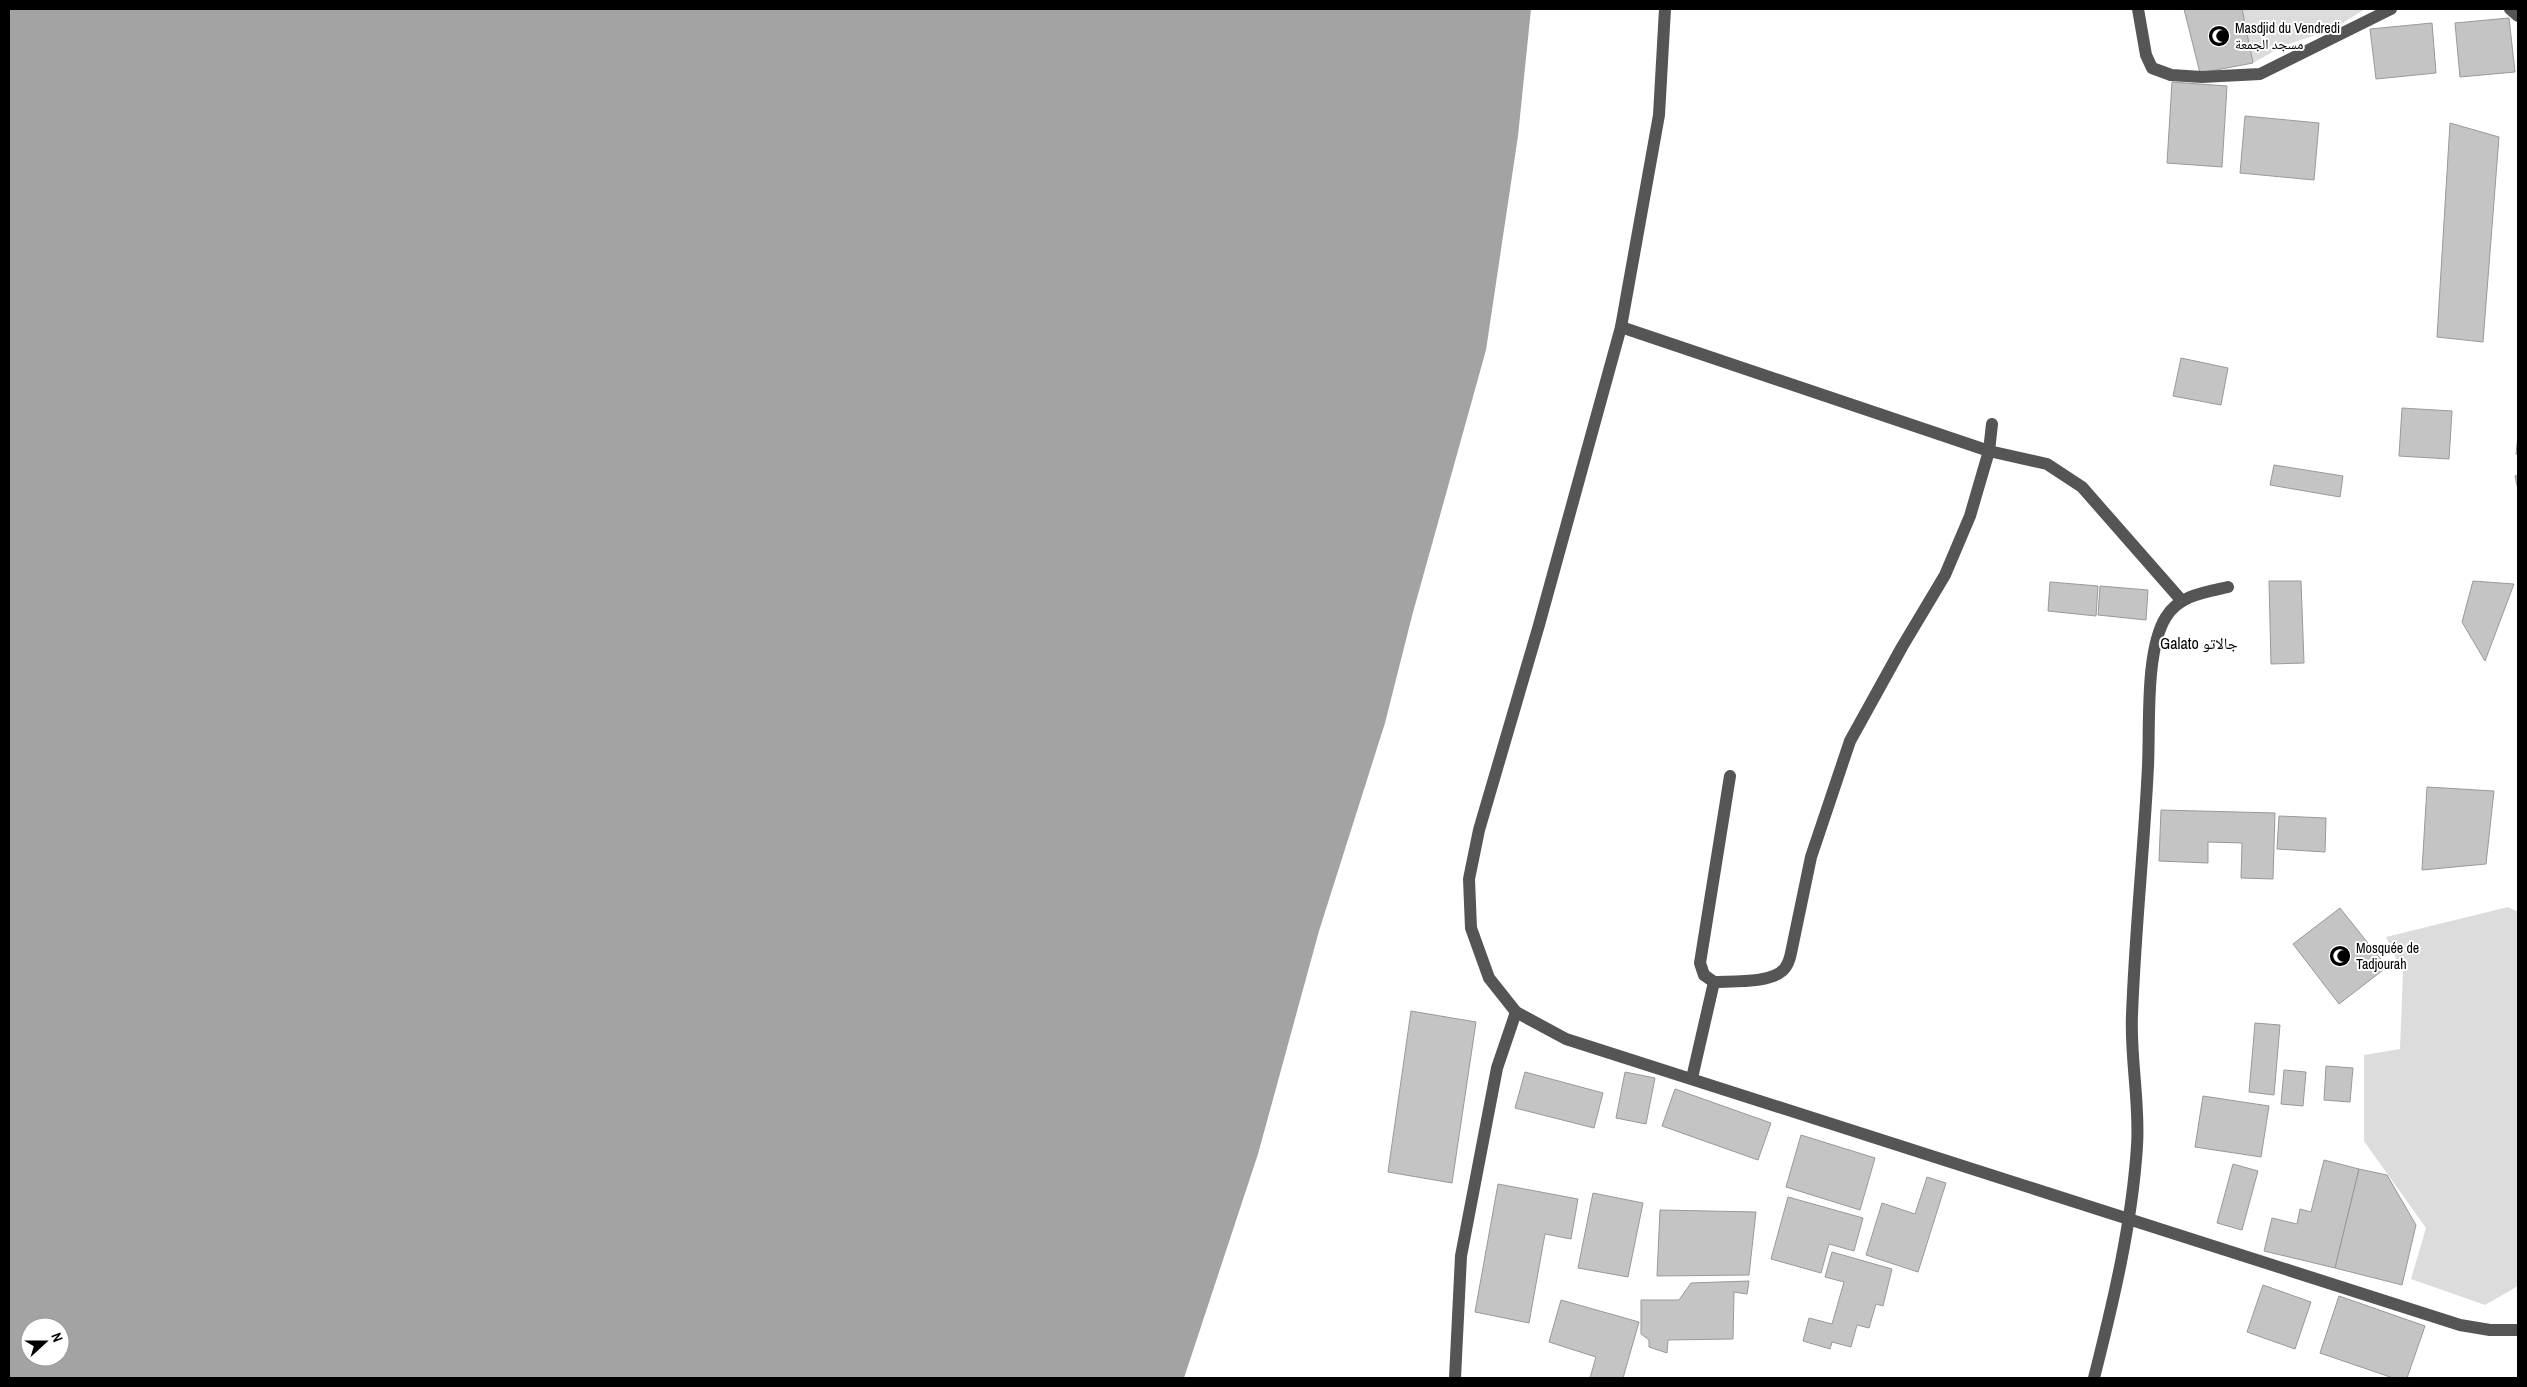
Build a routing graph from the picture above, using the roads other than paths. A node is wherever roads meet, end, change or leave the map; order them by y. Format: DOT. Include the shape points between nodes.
graph roads {
  1 [pos="1665,9"];
  2 [pos="2138,9"];
  3 [pos="2390,9"];
  4 [pos="2510,9"];
  5 [pos="2518,16"];
  6 [pos="1621,327"];
  7 [pos="1992,424"];
  8 [pos="1989,451"];
  9 [pos="2228,587"];
  10 [pos="2182,601"];
  11 [pos="1730,776"];
  12 [pos="1714,982"];
  13 [pos="1516,1012"];
  14 [pos="1692,1078"];
  15 [pos="2128,1218"];
  16 [pos="2518,1330"];
  17 [pos="1455,1378"];
  18 [pos="2094,1378"];
  1 -- 6 [label="street" via="1658,115"];
  2 -- 3 [label="street" via="2146,55 2152,68 2171,75 2202,77 2260,74"];
  4 -- 5 [label="street"];
  6 -- 8 [label="street"];
  6 -- 13 [label="street" via="1479,830 1469,879 1471,928 1489,978"];
  7 -- 8 [label="street"];
  8 -- 10 [label="street" via="2048,464 2082,487"];
  8 -- 12 [label="street" via="1970,516 1945,575 1850,741 1811,857 1791,954 1785,968 1774,976"];
  9 -- 10 [label="street" via="2189,596"];
  10 -- 15 [label="street" via="2166,616 2153,647 2148,776 2131,1017 2137,1145"];
  11 -- 12 [label="street" via="1700,963 1704,975"];
  12 -- 14 [label="street"];
  13 -- 14 [label="street" via="1566,1039"];
  13 -- 17 [label="street" via="1498,1068 1461,1256"];
  14 -- 15 [label="street"];
  15 -- 16 [label="street" via="2460,1325"];
  15 -- 18 [label="street"];
}
